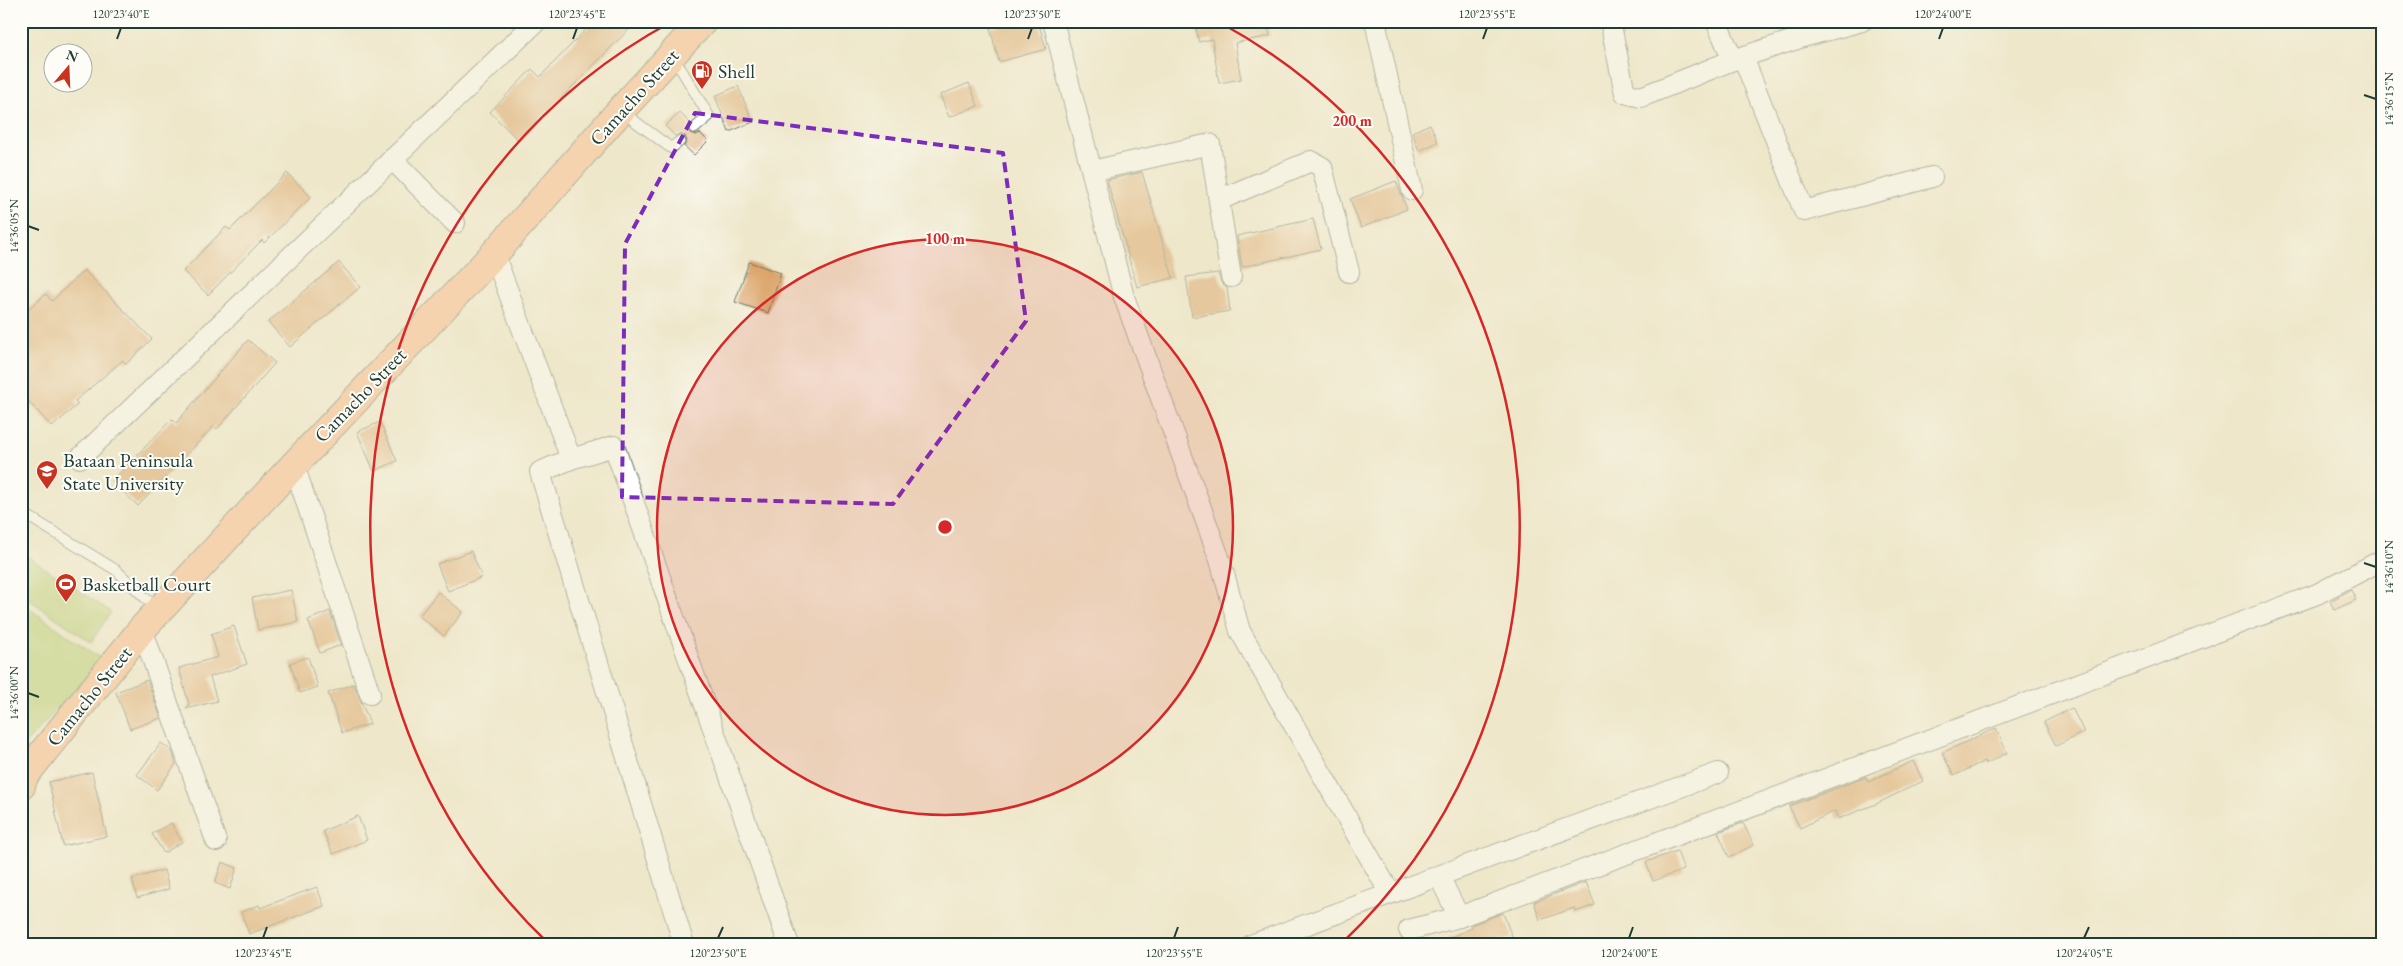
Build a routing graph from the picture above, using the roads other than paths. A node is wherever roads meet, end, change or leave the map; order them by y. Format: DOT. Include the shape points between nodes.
graph roads {
  1 [pos="536,21"];
  2 [pos="703,21"];
  3 [pos="1052,21"];
  4 [pos="1375,21"];
  5 [pos="1610,21"];
  6 [pos="1716,21"];
  7 [pos="1862,21"];
  8 [pos="1803,29"];
  9 [pos="672,54"];
  10 [pos="1738,58"];
  11 [pos="620,111"];
  12 [pos="695,128"];
  13 [pos="680,141"];
  14 [pos="392,159"];
  15 [pos="1092,171"];
  16 [pos="1932,177"];
  17 [pos="1412,190"];
  18 [pos="1219,200"];
  19 [pos="455,223"];
  20 [pos="494,254"];
  21 [pos="1350,272"];
  22 [pos="1231,277"];
  23 [pos="80,458"];
  24 [pos="572,459"];
  25 [pos="294,465"];
  26 [pos="21,515"];
  27 [pos="2382,560"];
  28 [pos="151,620"];
  29 [pos="370,694"];
  30 [pos="1718,773"];
  31 [pos="23,781"];
  32 [pos="216,840"];
  33 [pos="1439,876"];
  34 [pos="1390,893"];
  35 [pos="1459,918"];
  36 [pos="1409,930"];
  37 [pos="684,945"];
  38 [pos="789,945"];
  39 [pos="1251,945"];
  1 -- 14 [label="street"];
  2 -- 9 [label="main road, Camacho Street"];
  3 -- 15 [label="street"];
  4 -- 17 [label="street"];
  5 -- 10 [label="street" via="1625,94 1641,97"];
  6 -- 10 [label="street"];
  7 -- 8 [label="street"];
  8 -- 10 [label="street"];
  9 -- 11 [label="main road, Camacho Street"];
  9 -- 12 [label="lane" via="709,116"];
  10 -- 16 [label="street" via="1804,211"];
  11 -- 13 [label="lane" via="671,148"];
  11 -- 20 [label="main road, Camacho Street"];
  14 -- 19 [label="street"];
  14 -- 23 [label="street"];
  15 -- 18 [label="street" via="1210,144"];
  15 -- 34 [label="street" via="1124,297 1220,560 1240,631"];
  18 -- 21 [label="street" via="1311,161 1322,167"];
  18 -- 22 [label="street"];
  20 -- 24 [label="street"];
  20 -- 25 [label="main road, Camacho Street"];
  24 -- 37 [label="street" via="540,472"];
  24 -- 38 [label="street" via="614,446"];
  25 -- 28 [label="main road, Camacho Street"];
  25 -- 29 [label="street"];
  26 -- 28 [label="lane" via="116,570"];
  27 -- 35 [label="street" via="2317,594"];
  28 -- 31 [label="main road, Camacho Street"];
  28 -- 32 [label="street"];
  30 -- 33 [label="street"];
  33 -- 34 [label="street"];
  33 -- 35 [label="street"];
  34 -- 39 [label="street"];
  35 -- 36 [label="street"];
}
